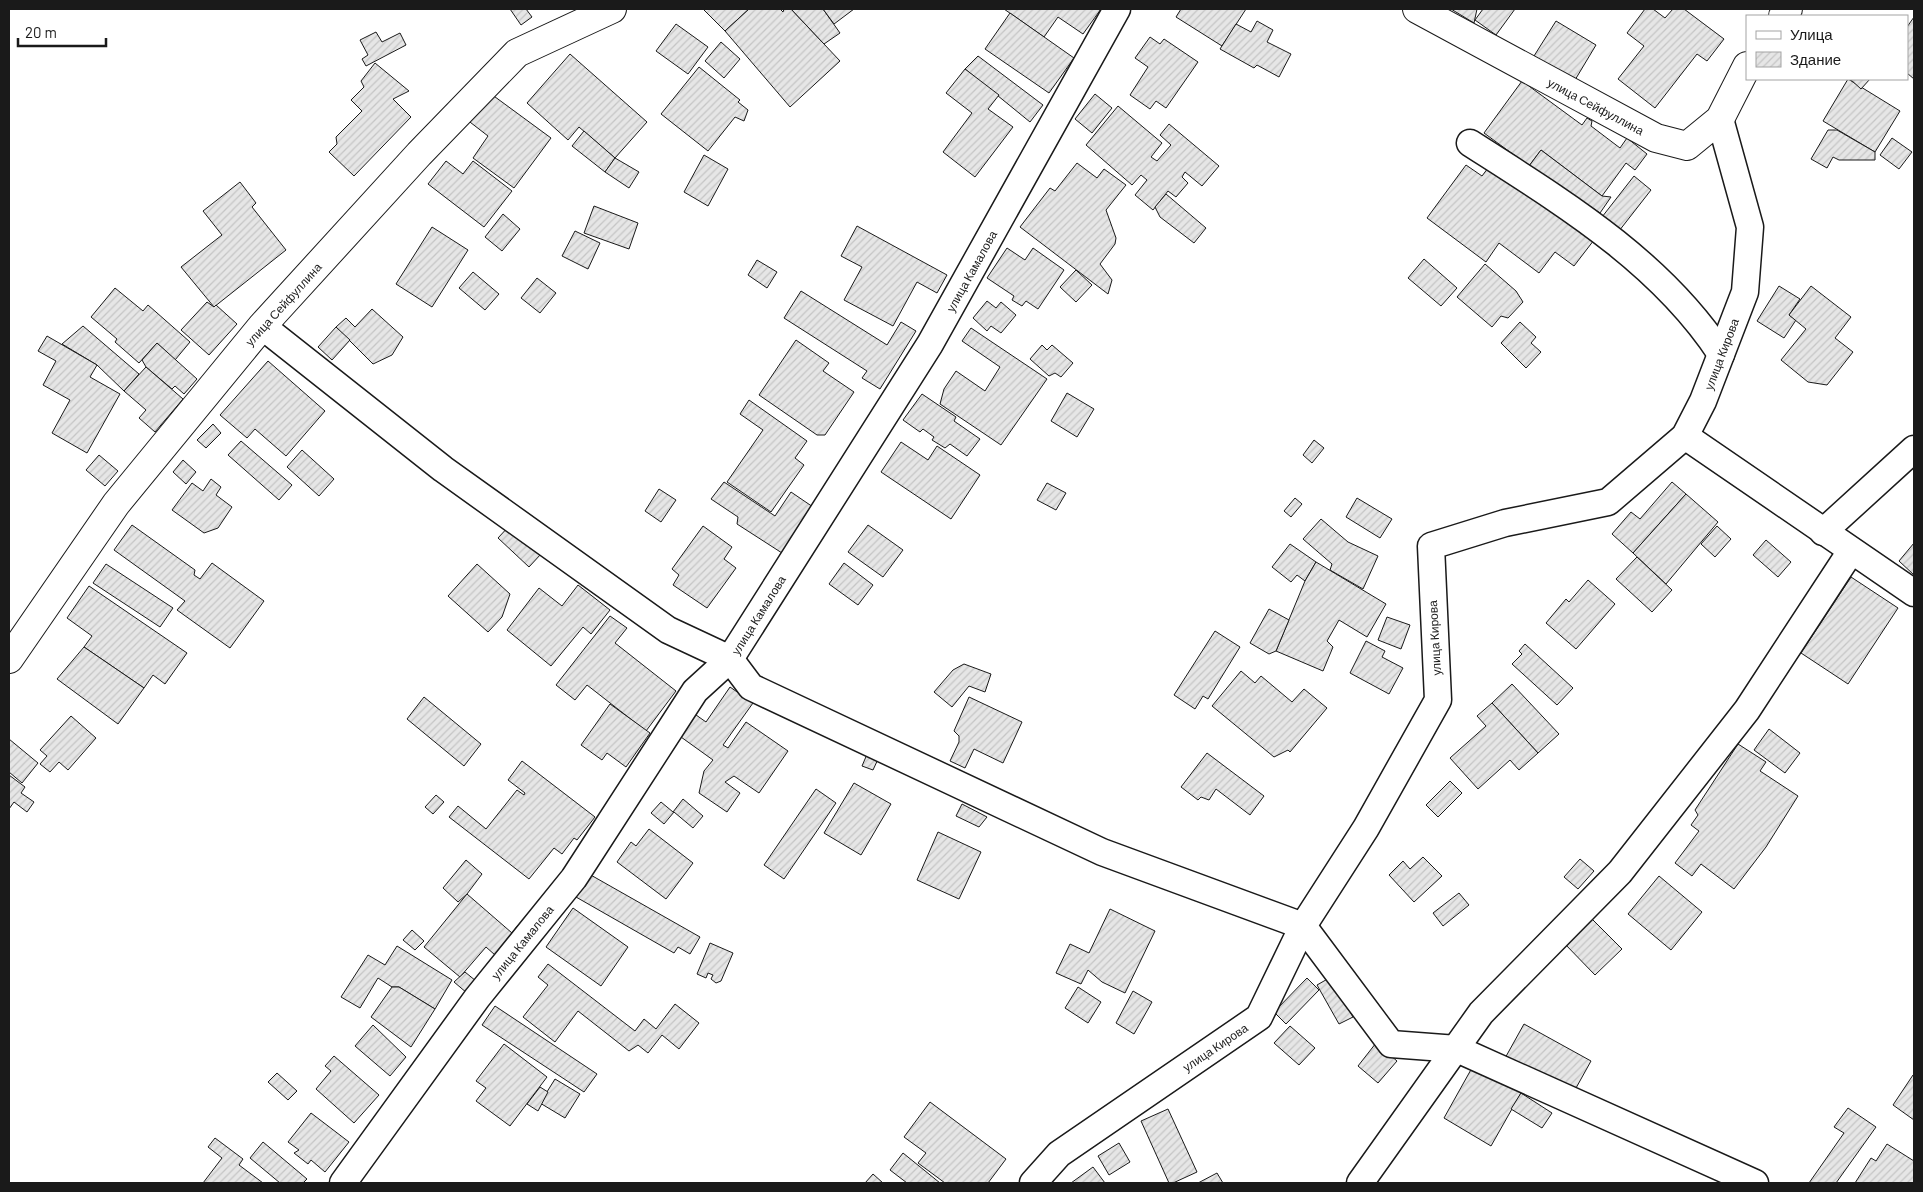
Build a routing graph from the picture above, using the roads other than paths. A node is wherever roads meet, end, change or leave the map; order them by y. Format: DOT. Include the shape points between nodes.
graph roads {
  1 [pos="612,9"];
  2 [pos="1116,9"];
  3 [pos="1417,9"];
  4 [pos="1746,68"];
  5 [pos="1720,119"];
  6 [pos="1470,143"];
  7 [pos="262,326"];
  8 [pos="1721,354"];
  9 [pos="1685,436"];
  10 [pos="1914,448"];
  11 [pos="1823,532"];
  12 [pos="1851,551"];
  13 [pos="1914,594"];
  14 [pos="9,659"];
  15 [pos="730,659"];
  16 [pos="1303,926"];
  17 [pos="1457,1049"];
  18 [pos="343,1183"];
  19 [pos="1033,1183"];
  20 [pos="1360,1183"];
  21 [pos="1755,1183"];
  1 -- 7 [label="street, улица Сейфуллина" via="517,53 419,154"];
  2 -- 15 [label="street, улица Камалова" via="930,344"];
  3 -- 5 [label="street, улица Сейфуллина" via="1656,138 1687,146"];
  4 -- 5 [label="street, улица Сейфуллина"];
  5 -- 8 [label="street, улица Кирова" via="1750,227 1745,292"];
  6 -- 8 [label="street" via="1580,214 1603,233 1663,284 1701,324"];
  7 -- 14 [label="street, улица Сейфуллина" via="116,504"];
  7 -- 15 [label="street" via="443,469 660,624"];
  8 -- 9 [label="street, улица Кирова"];
  9 -- 11 [label="street"];
  9 -- 16 [label="street, улица Кирова" via="1608,502 1505,523 1431,546 1438,700 1366,828"];
  10 -- 11 [label="street"];
  11 -- 12 [label="street"];
  12 -- 13 [label="street"];
  12 -- 17 [label="street" via="1747,710 1626,864 1481,1013"];
  15 -- 16 [label="street" via="751,687 1102,852"];
  15 -- 18 [label="street, улица Камалова" via="695,691 574,878 477,998"];
  16 -- 17 [label="street" via="1391,1044"];
  16 -- 19 [label="street, улица Кирова" via="1259,1017 1059,1154"];
  17 -- 20 [label="street"];
  17 -- 21 [label="street"];
}
